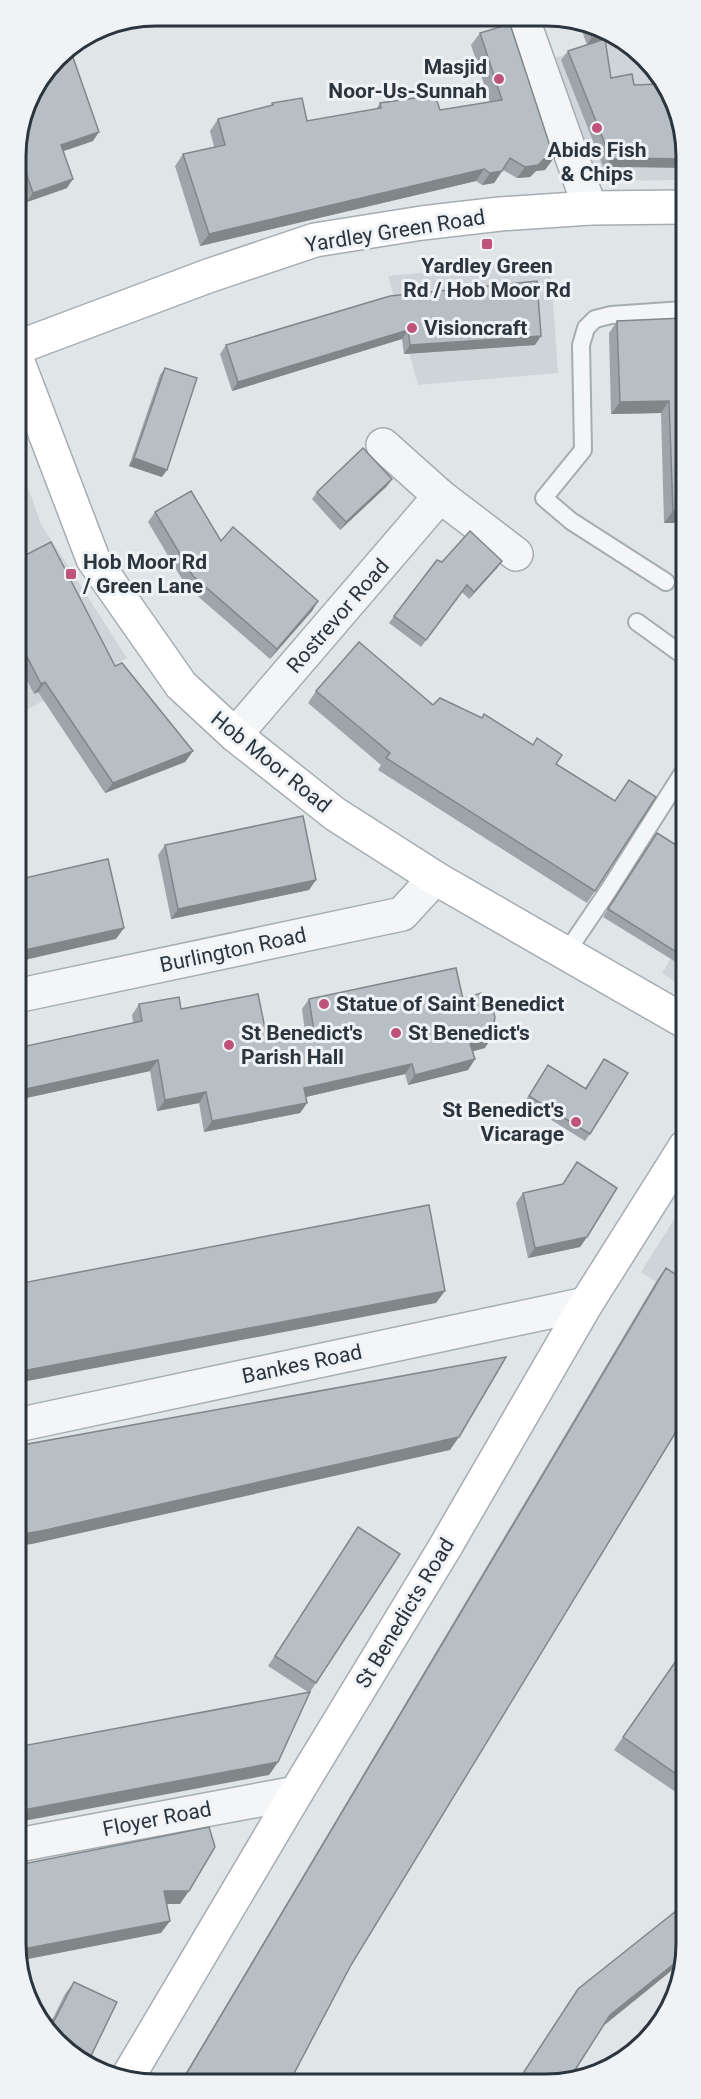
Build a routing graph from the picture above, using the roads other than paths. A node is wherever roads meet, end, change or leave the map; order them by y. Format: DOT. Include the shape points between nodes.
graph roads {
  1 [pos="525,26"];
  2 [pos="676,207"];
  3 [pos="590,208"];
  4 [pos="676,311"];
  5 [pos="26,344"];
  6 [pos="26,383"];
  7 [pos="383,445"];
  8 [pos="440,496"];
  9 [pos="516,554"];
  10 [pos="666,582"];
  11 [pos="637,622"];
  12 [pos="676,650"];
  13 [pos="235,735"];
  14 [pos="676,784"];
  15 [pos="435,878"];
  16 [pos="566,952"];
  17 [pos="26,994"];
  18 [pos="676,1016"];
  19 [pos="675,1162"];
  20 [pos="586,1304"];
  21 [pos="26,1423"];
  22 [pos="296,1793"];
  23 [pos="26,1844"];
  24 [pos="131,2071"];
  1 -- 3 [label="street"];
  2 -- 3 [label="street, Yardley Green Road"];
  3 -- 5 [label="street, Yardley Green Road" via="500,214 315,240"];
  4 -- 10 [label="lane" via="611,315 595,319 586,328 582,345 583,450 544,498 571,521"];
  6 -- 13 [label="street, Hob Moor Road" via="93,559 180,685"];
  7 -- 8 [label="street"];
  8 -- 9 [label="street"];
  8 -- 13 [label="street, Rostrevor Road"];
  11 -- 12 [label="lane"];
  13 -- 15 [label="street, Hob Moor Road" via="335,814"];
  14 -- 16 [label="lane"];
  15 -- 16 [label="street, Hob Moor Road"];
  15 -- 17 [label="street, Burlington Road" via="402,914"];
  16 -- 18 [label="street, Hob Moor Road"];
  19 -- 20 [label="street, St Benedicts Road"];
  20 -- 21 [label="street, Bankes Road"];
  20 -- 22 [label="street, St Benedicts Road"];
  22 -- 23 [label="street, Floyer Road"];
  22 -- 24 [label="street, St Benedicts Road"];
}
